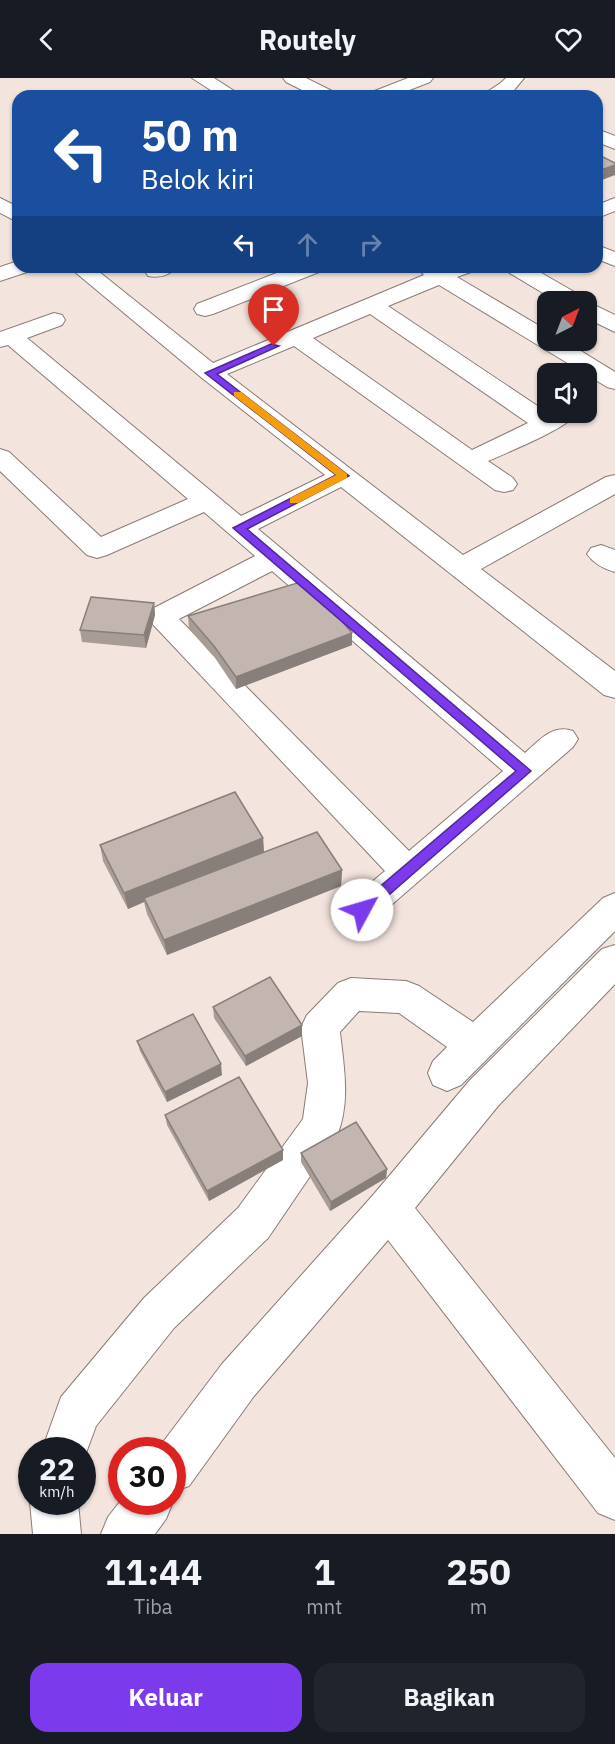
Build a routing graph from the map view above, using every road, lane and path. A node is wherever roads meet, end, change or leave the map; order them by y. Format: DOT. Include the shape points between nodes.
graph roads {
  1 [pos="201,78"];
  2 [pos="424,78"];
  3 [pos="300,79"];
  4 [pos="222,90"];
  5 [pos="318,90"];
  6 [pos="393,90"];
  7 [pos="87,273"];
  8 [pos="296,273"];
  9 [pos="429,273"];
  10 [pos="436,273"];
  11 [pos="526,273"];
  12 [pos="556,291"];
  13 [pos="370,305"];
  14 [pos="205,309"];
  15 [pos="597,314"];
  16 [pos="54,320"];
  17 [pos="615,324"];
  18 [pos="296,337"];
  19 [pos="6,338"];
  20 [pos="210,373"];
  21 [pos="615,382"];
  22 [pos="537,407"];
  23 [pos="548,423"];
  24 [pos="0,457"];
  25 [pos="472,462"];
  26 [pos="343,476"];
  27 [pos="615,483"];
  28 [pos="504,484"];
  29 [pos="207,501"];
  30 [pos="239,528"];
  31 [pos="274,558"];
  32 [pos="462,567"];
  33 [pos="615,687"];
  34 [pos="561,739"];
  35 [pos="525,771"];
  36 [pos="408,872"];
  37 [pos="615,908"];
  38 [pos="362,910"];
  39 [pos="568,955"];
  40 [pos="615,960"];
  41 [pos="581,994"];
  42 [pos="475,1045"];
  43 [pos="447,1073"];
  44 [pos="389,1209"];
  45 [pos="70,1437"];
  46 [pos="186,1450"];
  47 [pos="615,1496"];
  48 [pos="55,1515"];
  49 [pos="139,1515"];
  50 [pos="57,1534"];
  51 [pos="125,1534"];
  1 -- 4 [label="street"];
  2 -- 6 [label="street"];
  3 -- 5 [label="street"];
  7 -- 20 [label="street"];
  8 -- 14 [label="street"];
  9 -- 13 [label="street"];
  10 -- 21 [label="street"];
  11 -- 12 [label="street"];
  13 -- 18 [label="street"];
  13 -- 22 [label="street"];
  15 -- 17 [label="street"];
  16 -- 19 [label="street"];
  18 -- 20 [label="street"];
  18 -- 25 [label="street"];
  19 -- 29 [label="street"];
  20 -- 26 [label="street"];
  23 -- 25 [label="street"];
  24 -- 29 [label="street" via="97,549"];
  25 -- 28 [label="street"];
  26 -- 30 [label="street"];
  26 -- 32 [label="street"];
  27 -- 32 [label="street"];
  29 -- 30 [label="street"];
  30 -- 31 [label="street"];
  31 -- 35 [label="street"];
  31 -- 36 [label="street" via="160,617"];
  32 -- 33 [label="street"];
  34 -- 35 [label="street"];
  35 -- 36 [label="street"];
  36 -- 38 [label="street"];
  37 -- 39 [label="street"];
  39 -- 41 [label="street"];
  39 -- 42 [label="street"];
  40 -- 41 [label="street"];
  41 -- 44 [label="street" via="483,1093"];
  42 -- 43 [label="street"];
  42 -- 45 [label="street" via="406,997 351,994 320,1027 327,1083 322,1125 253,1223 159,1313 77,1413"];
  44 -- 46 [label="street" via="238,1380"];
  44 -- 47 [label="street"];
  48 -- 50 [label="street"];
  49 -- 51 [label="street"];
}
